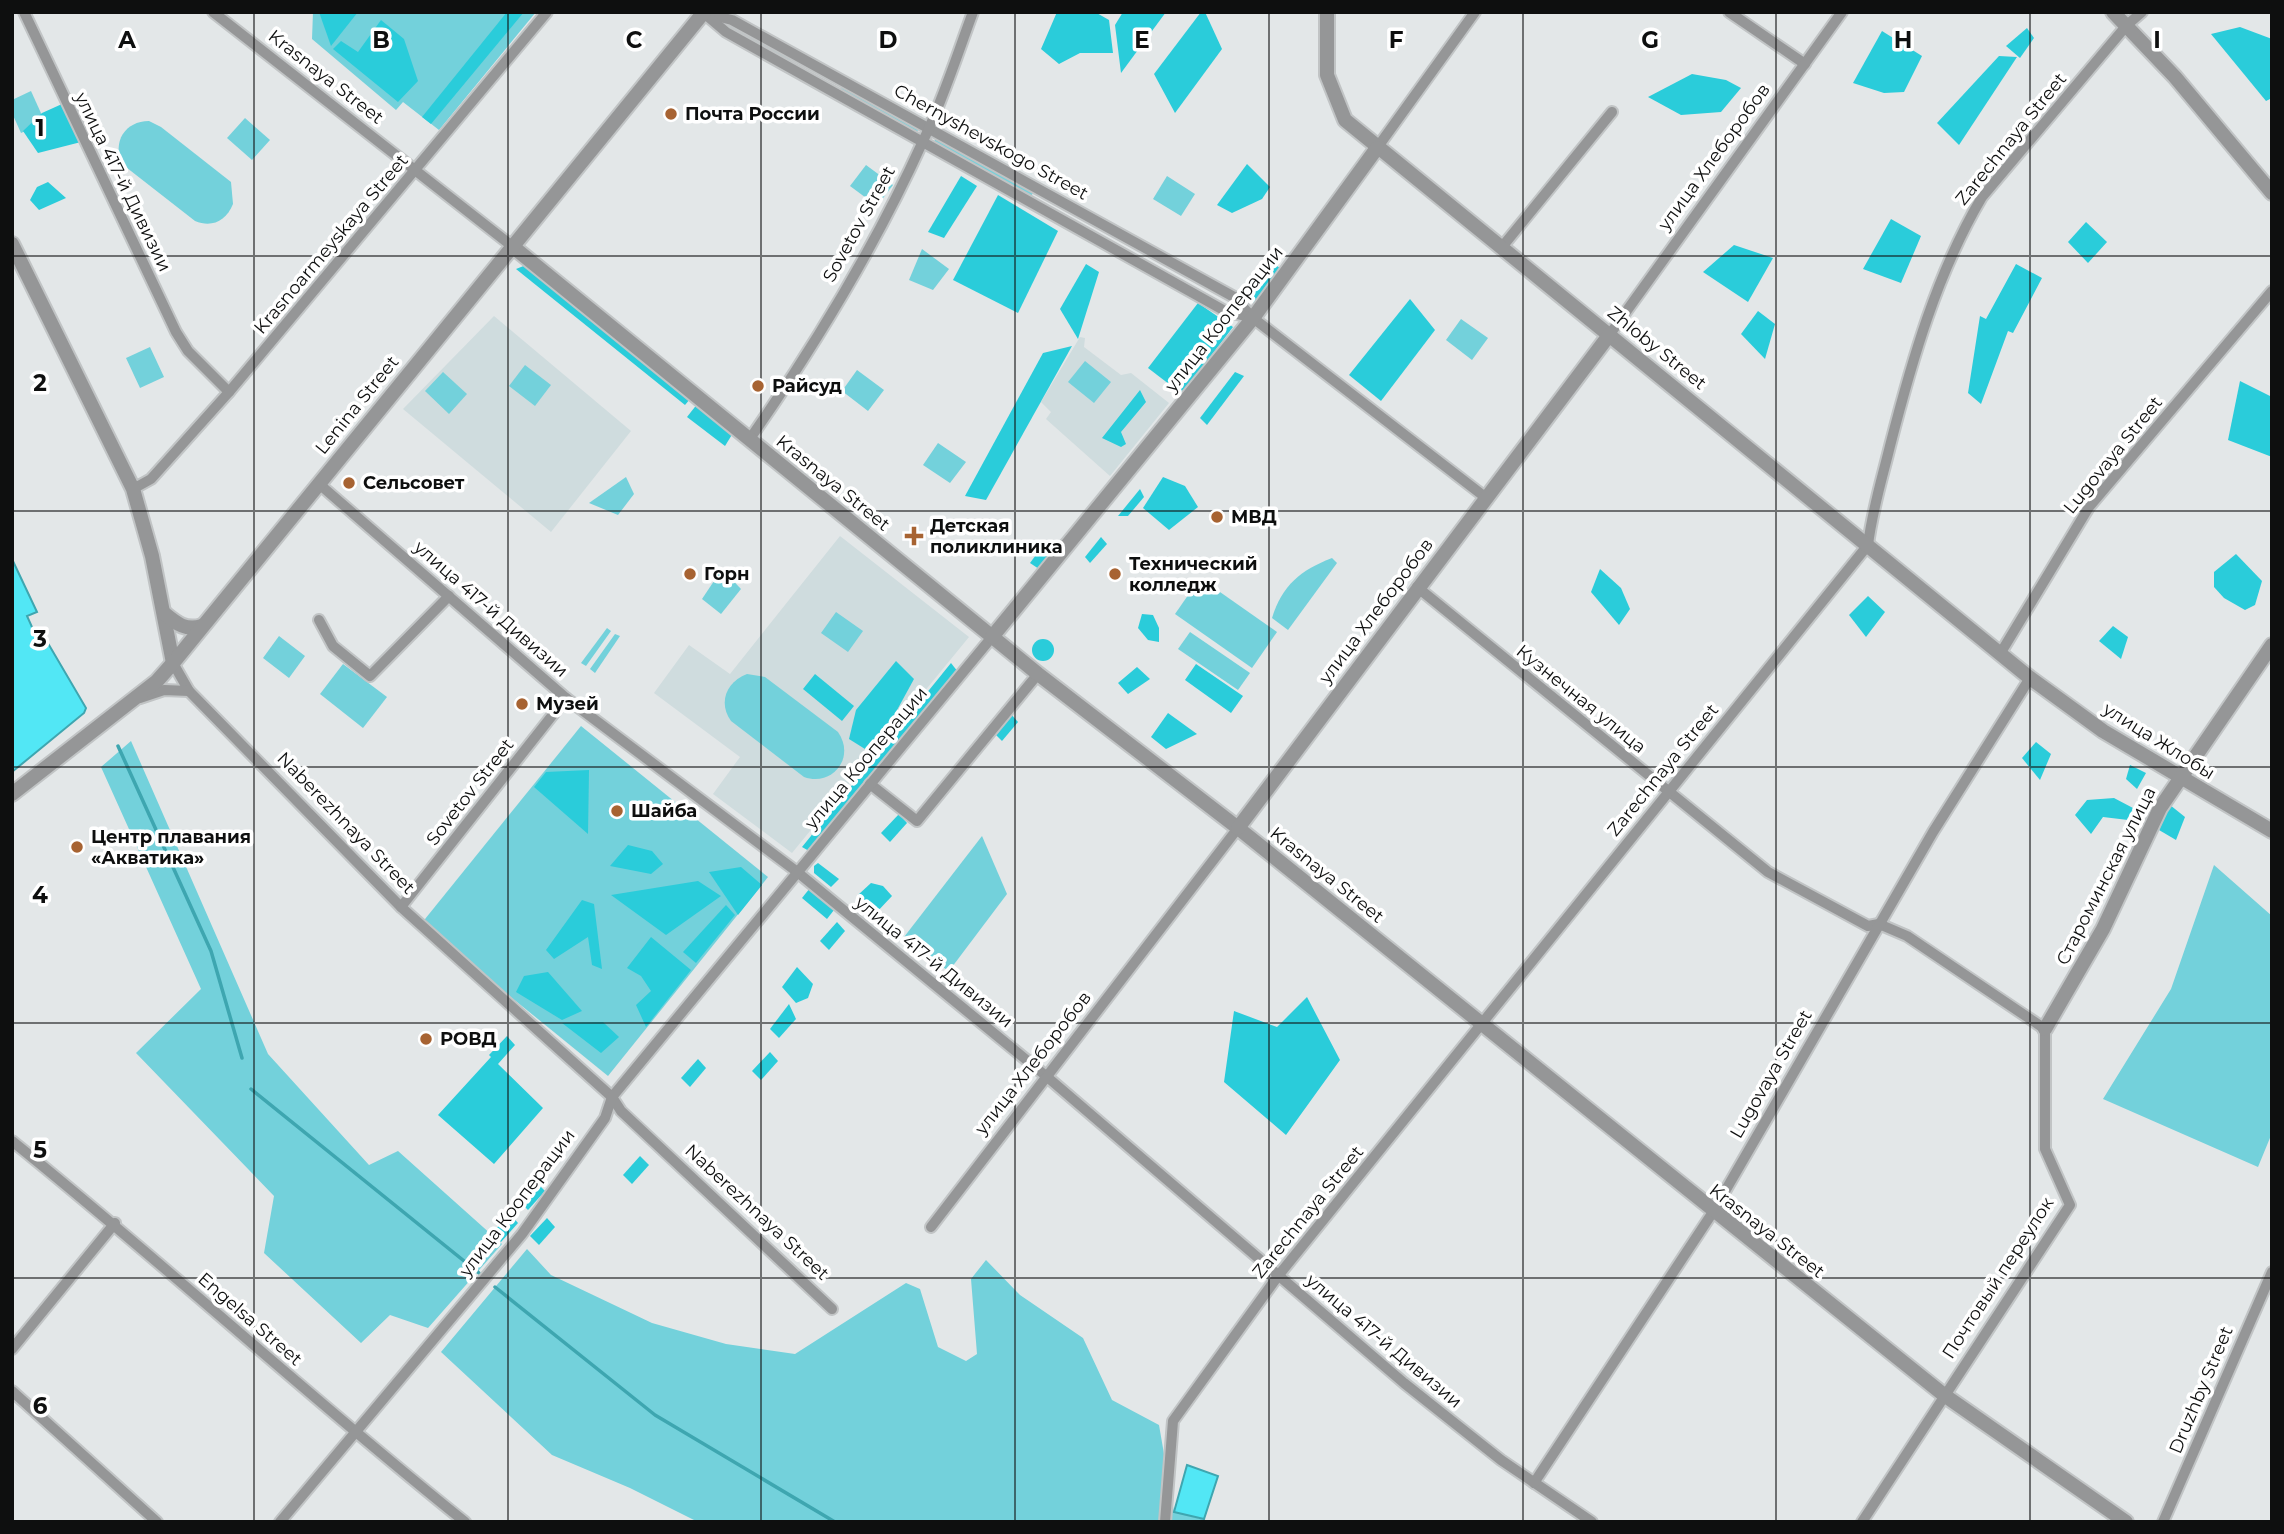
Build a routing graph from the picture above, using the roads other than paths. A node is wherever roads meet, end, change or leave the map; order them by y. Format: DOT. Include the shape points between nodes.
graph roads {
  1 [pos="24,12"];
  2 [pos="213,12"];
  3 [pos="547,12"];
  4 [pos="973,12"];
  5 [pos="1327,12"];
  6 [pos="1475,12"];
  7 [pos="1730,12"];
  8 [pos="1842,12"];
  9 [pos="2113,12"];
  10 [pos="2142,12"];
  11 [pos="703,13"];
  12 [pos="2127,25"];
  13 [pos="1805,64"];
  14 [pos="1612,112"];
  15 [pos="929,128"];
  16 [pos="924,140"];
  17 [pos="1377,148"];
  18 [pos="415,172"];
  19 [pos="2272,193"];
  20 [pos="12,244"];
  21 [pos="512,246"];
  22 [pos="1502,247"];
  23 [pos="2272,291"];
  24 [pos="1253,318"];
  25 [pos="1610,334"];
  26 [pos="229,392"];
  27 [pos="749,440"];
  28 [pos="318,483"];
  29 [pos="133,489"];
  30 [pos="1485,497"];
  31 [pos="1868,545"];
  32 [pos="1417,587"];
  33 [pos="449,596"];
  34 [pos="164,614"];
  35 [pos="319,620"];
  36 [pos="202,626"];
  37 [pos="992,637"];
  38 [pos="2272,645"];
  39 [pos="2000,654"];
  40 [pos="173,663"];
  41 [pos="1038,674"];
  42 [pos="2030,678"];
  43 [pos="189,691"];
  44 [pos="566,698"];
  45 [pos="131,702"];
  46 [pos="2179,776"];
  47 [pos="870,784"];
  48 [pos="1667,792"];
  49 [pos="12,794"];
  50 [pos="1238,828"];
  51 [pos="2272,831"];
  52 [pos="796,871"];
  53 [pos="401,907"];
  54 [pos="1880,924"];
  55 [pos="1481,1025"];
  56 [pos="2045,1029"];
  57 [pos="1046,1076"];
  58 [pos="612,1097"];
  59 [pos="12,1141"];
  60 [pos="1713,1212"];
  61 [pos="115,1223"];
  62 [pos="931,1227"];
  63 [pos="2272,1272"];
  64 [pos="1278,1276"];
  65 [pos="832,1309"];
  66 [pos="12,1349"];
  67 [pos="12,1391"];
  68 [pos="1944,1395"];
  69 [pos="355,1434"];
  70 [pos="1534,1483"];
  71 [pos="157,1522"];
  72 [pos="281,1522"];
  73 [pos="465,1522"];
  74 [pos="1165,1522"];
  75 [pos="1592,1522"];
  76 [pos="1862,1522"];
  77 [pos="2126,1522"];
  78 [pos="2163,1522"];
  1 -- 26 [label="street, улица 417-й Дивизии" via="176,332 188,351"];
  2 -- 18 [label="street, Krasnaya Street"];
  3 -- 18 [label="street, Krasnoarmeyskaya Street"];
  4 -- 15 [label="street, Sovetov Street"];
  5 -- 17 [label="street, Zhloby Street" via="1327,75 1335,100 1345,120"];
  6 -- 17 [label="street, улица Кооперации"];
  7 -- 13 [label="street"];
  8 -- 13 [label="street, улица Хлеборобов"];
  9 -- 12 [label="street"];
  10 -- 12 [label="street, Zarechnaya Street"];
  11 -- 15 [label="street, Chernyshevskogo Street" via="733,20"];
  11 -- 16 [label="street, Chernyshevskogo Street" via="726,32"];
  11 -- 21 [label="street, Lenina Street"];
  12 -- 19 [label="street"];
  12 -- 31 [label="street, Zarechnaya Street" via="1982,197 1965,227 1926,322 1900,407"];
  13 -- 25 [label="street, улица Хлеборобов"];
  14 -- 22 [label="street"];
  15 -- 16 [label="street, Sovetov Street"];
  15 -- 24 [label="street, Chernyshevskogo Street" via="1234,297"];
  16 -- 24 [label="street, Chernyshevskogo Street" via="1225,311"];
  16 -- 27 [label="street, Sovetov Street" via="850,280"];
  17 -- 22 [label="street, Zhloby Street"];
  17 -- 24 [label="street, улица Кооперации"];
  18 -- 21 [label="street, Krasnaya Street"];
  18 -- 26 [label="street, Krasnoarmeyskaya Street"];
  20 -- 29 [label="street, Naberezhnaya Street"];
  21 -- 27 [label="street, Krasnaya Street"];
  21 -- 28 [label="street, Lenina Street"];
  22 -- 25 [label="street, Zhloby Street"];
  23 -- 39 [label="street, Lugovaya Street" via="2089,507"];
  24 -- 30 [label="street, Chernyshevskogo Street"];
  24 -- 37 [label="street, улица Кооперации"];
  25 -- 30 [label="street, улица Хлеборобов"];
  25 -- 31 [label="street, Zhloby Street"];
  26 -- 29 [label="street, Krasnoarmeyskaya Street" via="150,478"];
  27 -- 37 [label="street, Krasnaya Street"];
  28 -- 33 [label="street, улица 417-й Дивизии"];
  28 -- 36 [label="street, Lenina Street"];
  29 -- 34 [label="street, Naberezhnaya Street"];
  30 -- 32 [label="street, улица Хлеборобов"];
  31 -- 39 [label="street, Zhloby Street"];
  31 -- 48 [label="street, Zarechnaya Street"];
  32 -- 48 [label="street, Кузнечная улица"];
  32 -- 50 [label="street, улица Хлеборобов"];
  33 -- 35 [label="street" via="370,676 333,646"];
  33 -- 44 [label="street, улица 417-й Дивизии"];
  34 -- 36 [label="street" via="182,627"];
  34 -- 40 [label="street, Naberezhnaya Street"];
  36 -- 40 [label="street, Lenina Street"];
  37 -- 41 [label="street, Krasnaya Street"];
  37 -- 47 [label="street, улица Кооперации"];
  38 -- 46 [label="street, Староминская улица"];
  39 -- 42 [label="street, Zhloby Street"];
  40 -- 43 [label="street, Naberezhnaya Street"];
  40 -- 45 [label="street, Lenina Street"];
  41 -- 47 [label="street" via="917,821"];
  41 -- 50 [label="street, Krasnaya Street"];
  42 -- 46 [label="street, улица Жлобы" via="2103,731"];
  42 -- 54 [label="street, Lugovaya Street"];
  43 -- 45 [label="street" via="164,690"];
  43 -- 53 [label="street, Naberezhnaya Street"];
  44 -- 52 [label="street, улица 417-й Дивизии"];
  44 -- 53 [label="street, Sovetov Street"];
  45 -- 49 [label="street, Lenina Street"];
  46 -- 51 [label="street, улица Жлобы"];
  46 -- 56 [label="street, Староминская улица" via="2103,929"];
  47 -- 52 [label="street, улица Кооперации"];
  48 -- 54 [label="street, Кузнечная улица" via="1768,872 1868,926"];
  48 -- 55 [label="street, Zarechnaya Street"];
  50 -- 55 [label="street, Krasnaya Street"];
  50 -- 57 [label="street, улица Хлеборобов"];
  52 -- 57 [label="street, улица 417-й Дивизии"];
  52 -- 58 [label="street, улица Кооперации"];
  53 -- 58 [label="street, Naberezhnaya Street"];
  54 -- 56 [label="street, Кузнечная улица" via="1907,936"];
  54 -- 60 [label="street, Lugovaya Street"];
  55 -- 60 [label="street, Krasnaya Street"];
  55 -- 64 [label="street, Zarechnaya Street"];
  56 -- 68 [label="street, Почтовый переулок" via="2045,1149 2070,1205"];
  57 -- 62 [label="street, улица Хлеборобов"];
  57 -- 64 [label="street, улица 417-й Дивизии"];
  58 -- 65 [label="street, Naberezhnaya Street" via="621,1111"];
  58 -- 69 [label="street, улица Кооперации" via="605,1118 522,1234"];
  59 -- 61 [label="street, Engelsa Street"];
  60 -- 68 [label="street, Krasnaya Street"];
  60 -- 70 [label="street, Lugovaya Street"];
  61 -- 66 [label="street"];
  61 -- 69 [label="street, Engelsa Street"];
  63 -- 78 [label="street, Druzhby Street"];
  64 -- 70 [label="street, улица 417-й Дивизии" via="1404,1383"];
  64 -- 74 [label="street, Zarechnaya Street" via="1173,1422"];
  67 -- 71 [label="street"];
  68 -- 76 [label="street, Почтовый переулок"];
  68 -- 77 [label="street, Krasnaya Street"];
  69 -- 72 [label="street, улица Кооперации"];
  69 -- 73 [label="street, Engelsa Street"];
  70 -- 75 [label="street, улица 417-й Дивизии"];
}
